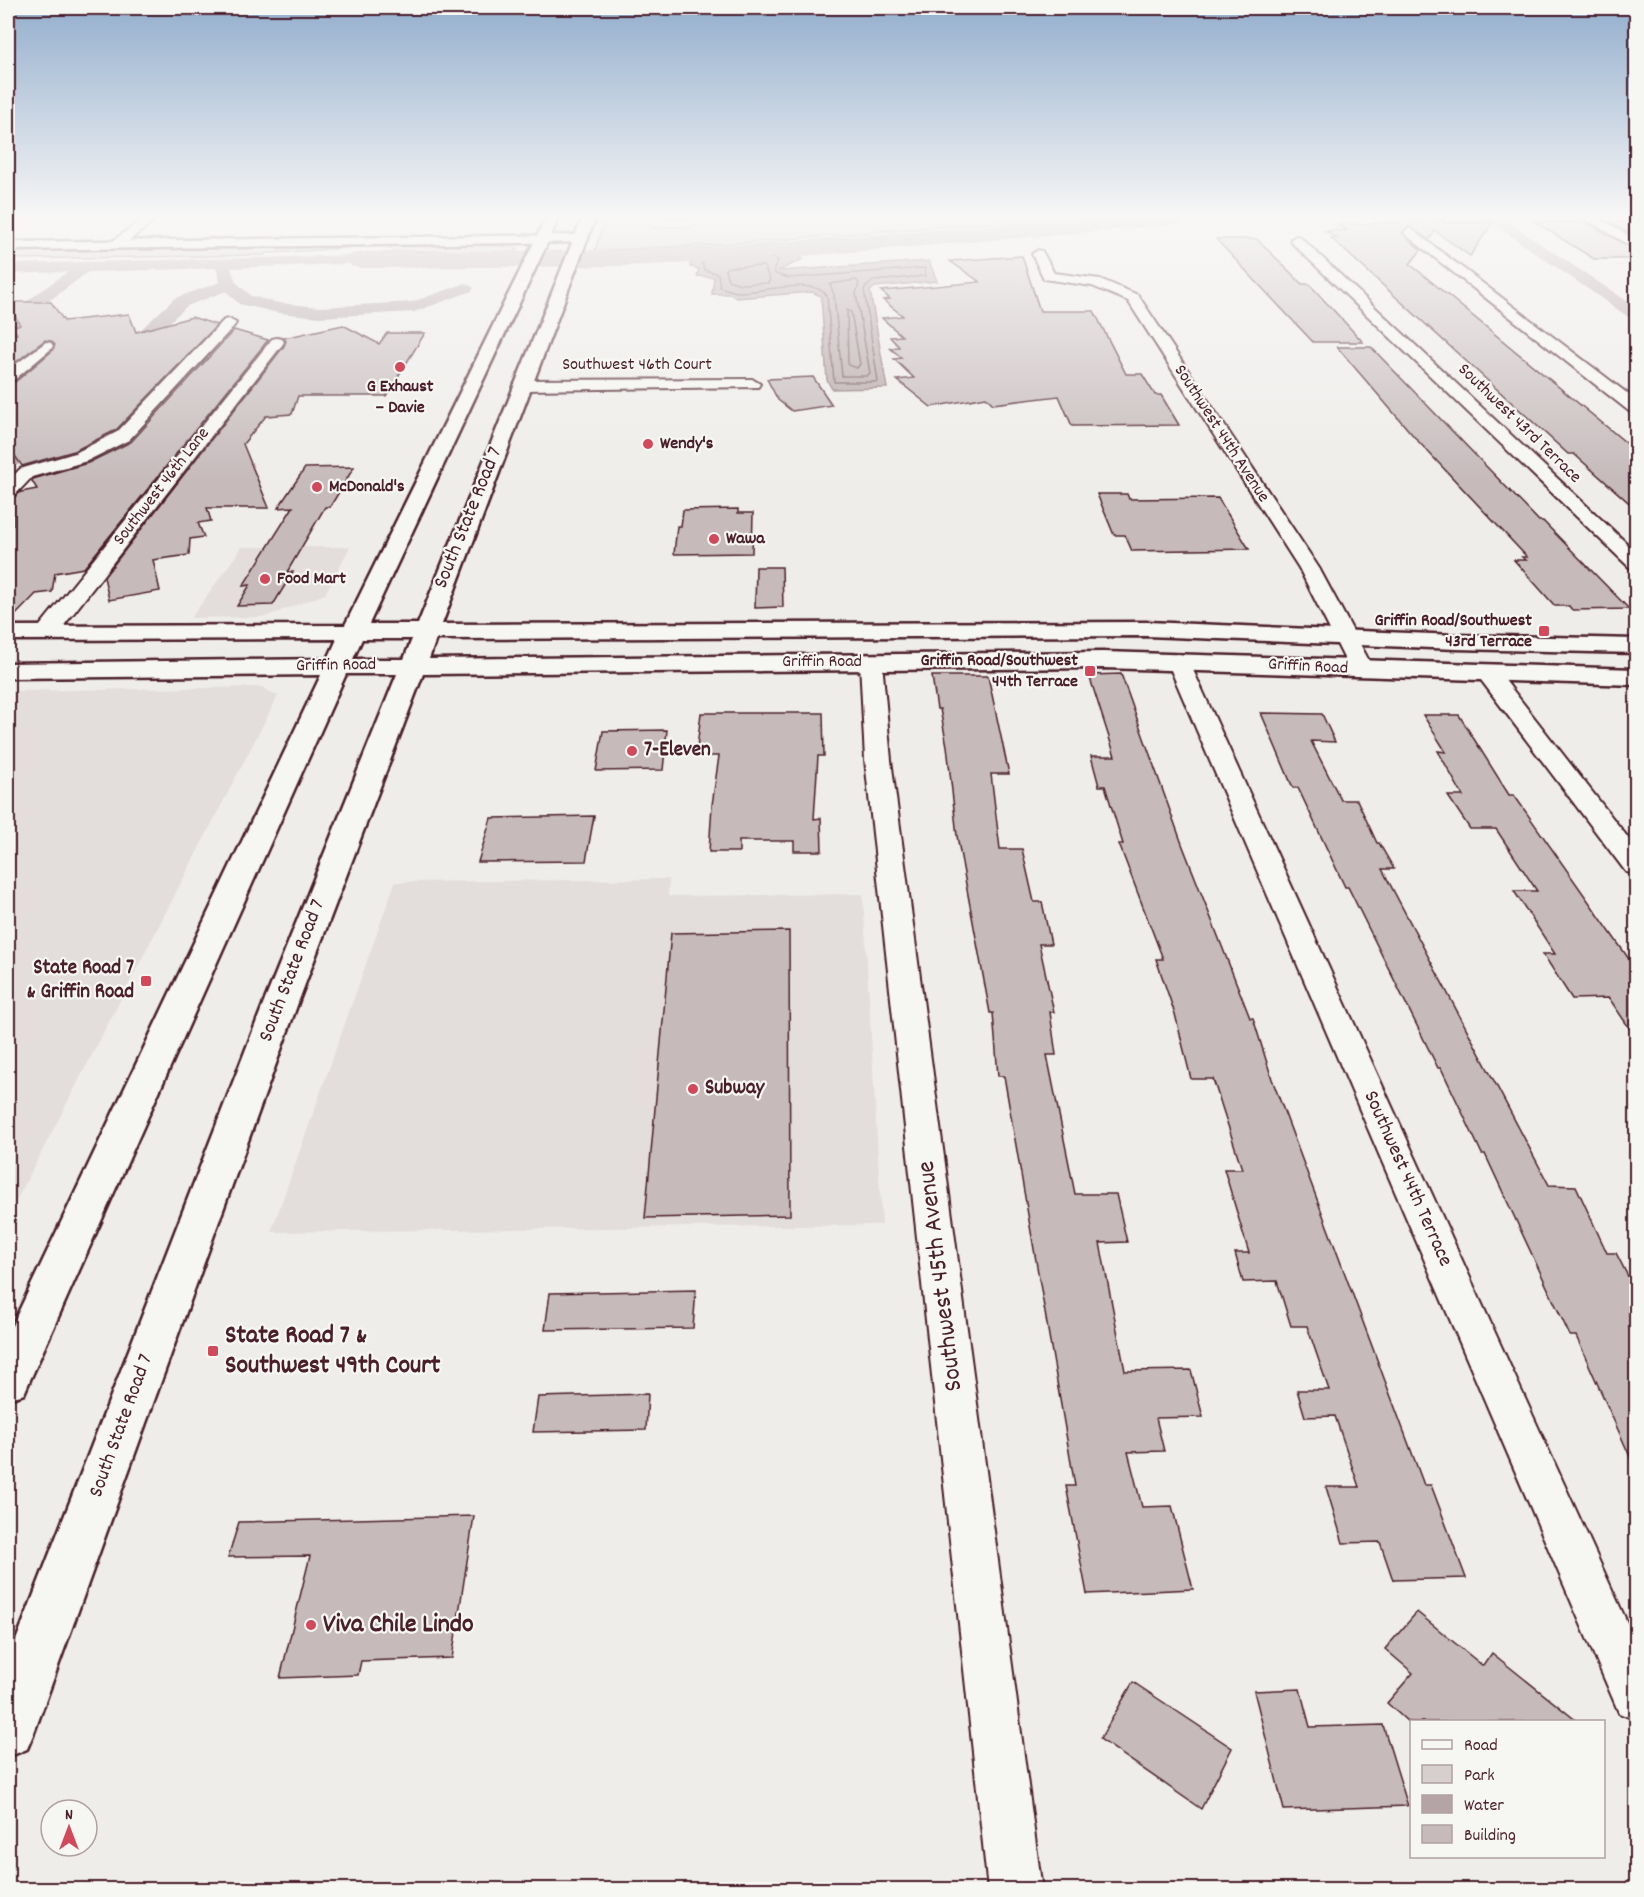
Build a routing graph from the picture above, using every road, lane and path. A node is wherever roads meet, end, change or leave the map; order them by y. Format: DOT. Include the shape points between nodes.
graph roads {
  1 [pos="521,305"];
  2 [pos="546,305"];
  3 [pos="1137,305"];
  4 [pos="1364,305"];
  5 [pos="1503,305"];
  6 [pos="229,323"];
  7 [pos="277,342"];
  8 [pos="46,346"];
  9 [pos="502,375"];
  10 [pos="8,377"];
  11 [pos="752,384"];
  12 [pos="1636,408"];
  13 [pos="8,491"];
  14 [pos="1636,563"];
  15 [pos="47,632"];
  16 [pos="353,632"];
  17 [pos="424,632"];
  18 [pos="8,633"];
  19 [pos="1344,636"];
  20 [pos="1636,646"];
  21 [pos="871,662"];
  22 [pos="1179,662"];
  23 [pos="411,665"];
  24 [pos="338,666"];
  25 [pos="1362,669"];
  26 [pos="8,670"];
  27 [pos="1489,675"];
  28 [pos="1636,677"];
  29 [pos="1636,866"];
  30 [pos="8,1380"];
  31 [pos="1636,1696"];
  32 [pos="8,1730"];
  33 [pos="1015,1890"];
  1 -- 9 [label="main road, South State Road 7"];
  2 -- 9 [label="main road, South State Road 7"];
  3 -- 19 [label="street, Southwest 44th Avenue" via="1309,568"];
  4 -- 14 [label="street, Southwest 43rd Terrace"];
  5 -- 12 [label="street"];
  6 -- 13 [label="street" via="123,436 81,457 26,473"];
  7 -- 15 [label="street, Southwest 46th Lane"];
  8 -- 10 [label="street"];
  9 -- 11 [label="street, Southwest 46th Court"];
  9 -- 16 [label="main road, South State Road 7"];
  9 -- 17 [label="main road, South State Road 7"];
  15 -- 16 [label="main road, Griffin Road"];
  15 -- 18 [label="main road, Griffin Road"];
  16 -- 17 [label="main road, Griffin Road"];
  16 -- 24 [label="main road, South State Road 7"];
  17 -- 19 [label="main road, Griffin Road" via="1147,628"];
  17 -- 23 [label="main road, South State Road 7"];
  19 -- 20 [label="main road, Griffin Road"];
  19 -- 25 [label="street, Southwest 44th Avenue"];
  21 -- 22 [label="main road, Griffin Road"];
  21 -- 23 [label="main road, Griffin Road"];
  21 -- 33 [label="street, Southwest 45th Avenue" via="878,760"];
  22 -- 25 [label="main road, Griffin Road"];
  22 -- 31 [label="street, Southwest 44th Terrace"];
  23 -- 24 [label="main road, Griffin Road"];
  23 -- 32 [label="main road, South State Road 7"];
  24 -- 26 [label="main road, Griffin Road"];
  24 -- 30 [label="main road, South State Road 7"];
  25 -- 27 [label="main road, Griffin Road"];
  27 -- 28 [label="main road, Griffin Road"];
  27 -- 29 [label="street"];
}
